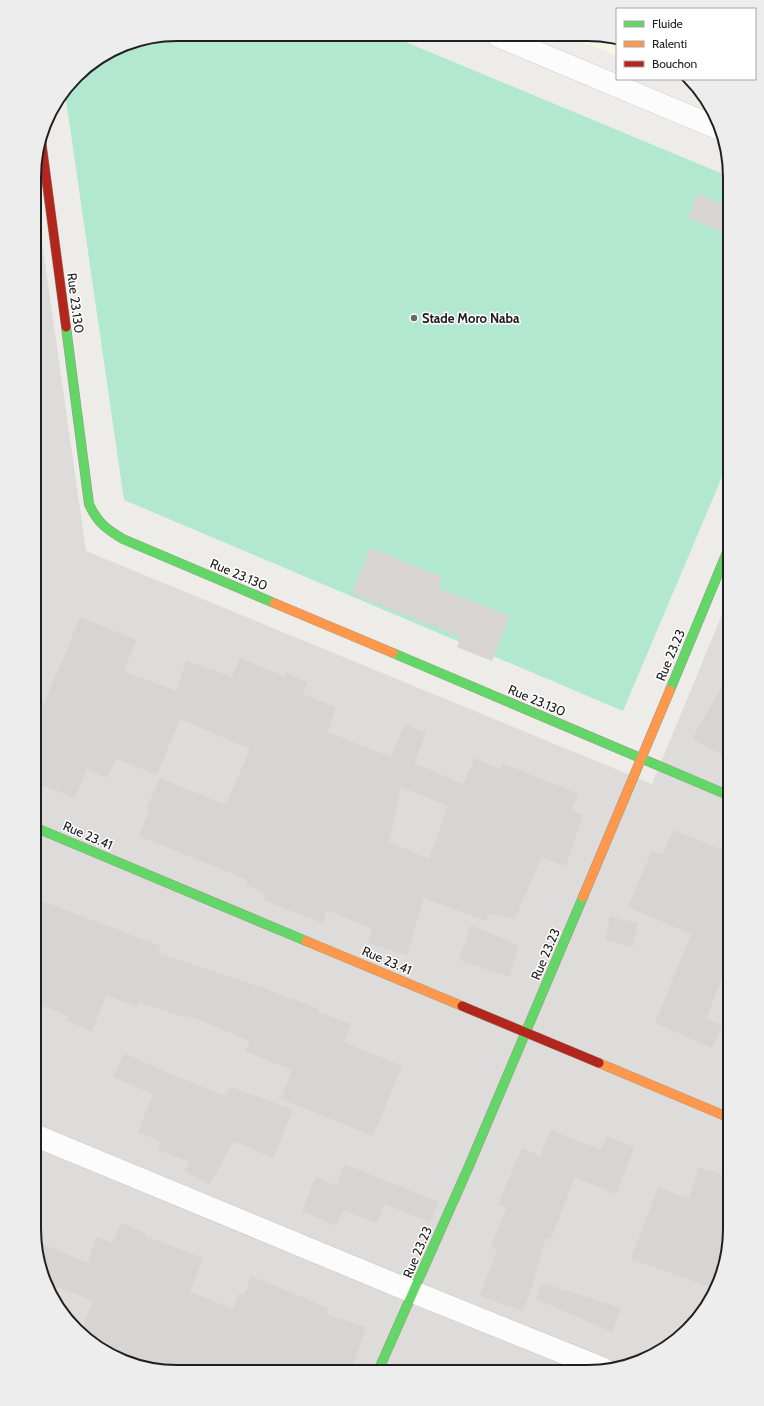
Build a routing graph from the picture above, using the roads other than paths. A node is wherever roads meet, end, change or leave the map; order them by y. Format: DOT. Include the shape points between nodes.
graph roads {
  1 [pos="510,41"];
  2 [pos="713,126"];
  3 [pos="43,155"];
  4 [pos="723,562"];
  5 [pos="641,758"];
  6 [pos="723,793"];
  7 [pos="41,830"];
  8 [pos="526,1032"];
  9 [pos="723,1115"];
  10 [pos="41,1138"];
  11 [pos="413,1292"];
  12 [pos="381,1365"];
  13 [pos="594,1365"];
  1 -- 2 [label="street"];
  3 -- 5 [label="street, Rue 23.130" via="89,504 104,528 123,539"];
  4 -- 5 [label="street, Rue 23.23"];
  5 -- 6 [label="street, Rue 23.130"];
  5 -- 8 [label="street, Rue 23.23"];
  7 -- 8 [label="street, Rue 23.41"];
  8 -- 9 [label="street, Rue 23.41"];
  8 -- 11 [label="street, Rue 23.23"];
  10 -- 11 [label="street"];
  11 -- 12 [label="street, Rue 23.23"];
  11 -- 13 [label="street"];
}
